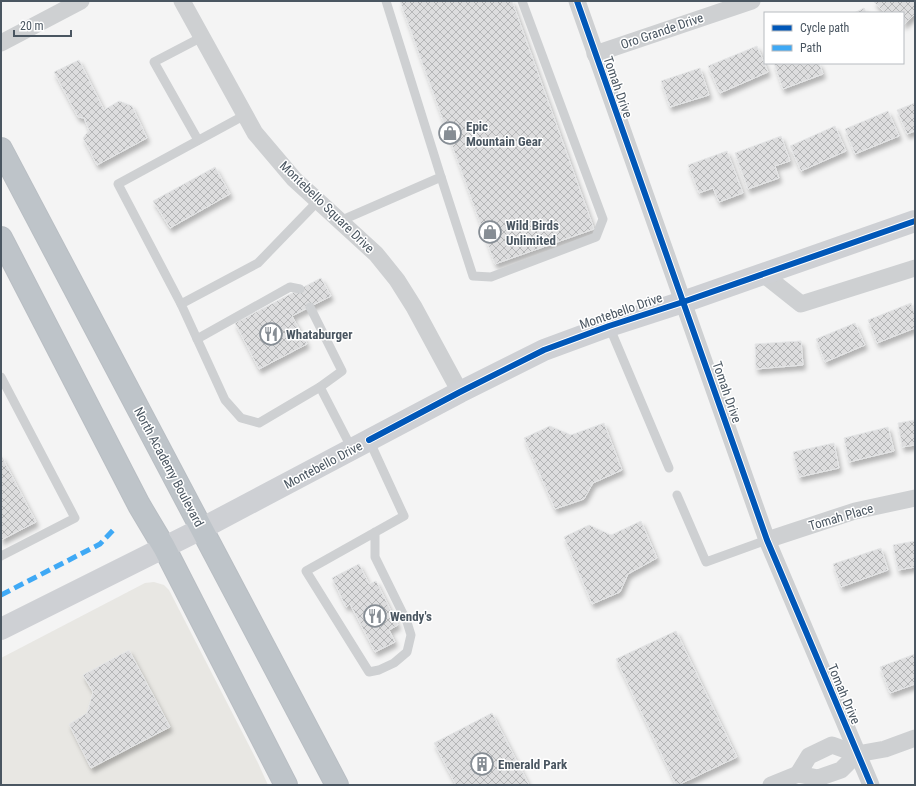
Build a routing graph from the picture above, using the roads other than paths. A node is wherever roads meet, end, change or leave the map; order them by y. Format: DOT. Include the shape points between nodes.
graph roads {
  1 [pos="79,1"];
  2 [pos="182,1"];
  3 [pos="386,1"];
  4 [pos="522,1"];
  5 [pos="577,1"];
  6 [pos="752,1"];
  7 [pos="202,36"];
  8 [pos="1,43"];
  9 [pos="595,54"];
  10 [pos="245,115"];
  11 [pos="198,140"];
  12 [pos="1,149"];
  13 [pos="441,177"];
  14 [pos="318,200"];
  15 [pos="340,221"];
  16 [pos="915,221"];
  17 [pos="1,238"];
  18 [pos="915,268"];
  19 [pos="763,274"];
  20 [pos="300,289"];
  21 [pos="683,302"];
  22 [pos="181,304"];
  23 [pos="310,307"];
  24 [pos="609,326"];
  25 [pos="197,339"];
  26 [pos="1,377"];
  27 [pos="320,387"];
  28 [pos="4,389"];
  29 [pos="460,392"];
  30 [pos="360,445"];
  31 [pos="669,468"];
  32 [pos="677,495"];
  33 [pos="915,498"];
  34 [pos="201,529"];
  35 [pos="375,532"];
  36 [pos="767,540"];
  37 [pos="164,547"];
  38 [pos="1,556"];
  39 [pos="1,629"];
  40 [pos="915,738"];
  41 [pos="857,754"];
  42 [pos="798,774"];
  43 [pos="286,785"];
  44 [pos="337,785"];
  45 [pos="771,785"];
  46 [pos="871,785"];
  1 -- 8 [label="street"];
  2 -- 7 [label="street, Montebello Square Drive"];
  3 -- 13 [label="lane"];
  4 -- 13 [label="lane" via="603,219 596,237 491,277 473,276"];
  5 -- 9 [label="street, Tomah Drive"];
  6 -- 9 [label="street, Oro Grande Drive"];
  7 -- 10 [label="street, Montebello Square Drive"];
  7 -- 11 [label="lane" via="154,62"];
  9 -- 21 [label="street, Tomah Drive"];
  10 -- 11 [label="lane"];
  10 -- 14 [label="street, Montebello Square Drive" via="255,133 274,156 294,179"];
  11 -- 22 [label="lane" via="118,184"];
  12 -- 34 [label="highway, North Academy Boulevard"];
  13 -- 15 [label="lane"];
  14 -- 15 [label="street, Montebello Square Drive"];
  14 -- 22 [label="lane" via="258,263"];
  15 -- 29 [label="street, Montebello Square Drive" via="376,254 397,280"];
  16 -- 19 [label="street, Montebello Drive"];
  17 -- 37 [label="highway" via="139,505"];
  18 -- 19 [label="street" via="801,304"];
  19 -- 21 [label="street, Montebello Drive"];
  20 -- 25 [label="lane" via="290,286"];
  21 -- 24 [label="street, Montebello Drive"];
  21 -- 36 [label="street, Tomah Drive"];
  22 -- 25 [label="lane"];
  23 -- 27 [label="lane" via="342,371"];
  24 -- 29 [label="street, Montebello Drive" via="544,350"];
  24 -- 31 [label="lane"];
  25 -- 27 [label="lane" via="225,400 241,418 259,423"];
  26 -- 28 [label="lane"];
  27 -- 30 [label="lane"];
  28 -- 38 [label="lane" via="75,518"];
  29 -- 30 [label="street, Montebello Drive"];
  30 -- 34 [label="street, Montebello Drive"];
  30 -- 35 [label="lane" via="404,516"];
  32 -- 36 [label="lane" via="706,562"];
  33 -- 36 [label="street, Tomah Place" via="855,511"];
  34 -- 37 [label="street, Montebello Drive"];
  34 -- 44 [label="highway, North Academy Boulevard"];
  35 -- 35 [label="lane" via="306,570 369,672 394,664 408,652 412,635 375,557"];
  36 -- 41 [label="street, Tomah Drive"];
  37 -- 39 [label="street, Montebello Drive"];
  37 -- 43 [label="highway"];
  40 -- 41 [label="street" via="886,749"];
  41 -- 42 [label="street" via="841,770 818,778"];
  41 -- 42 [label="street" via="832,745 809,756"];
  41 -- 46 [label="street, Tomah Drive"];
  42 -- 45 [label="street"];
}
